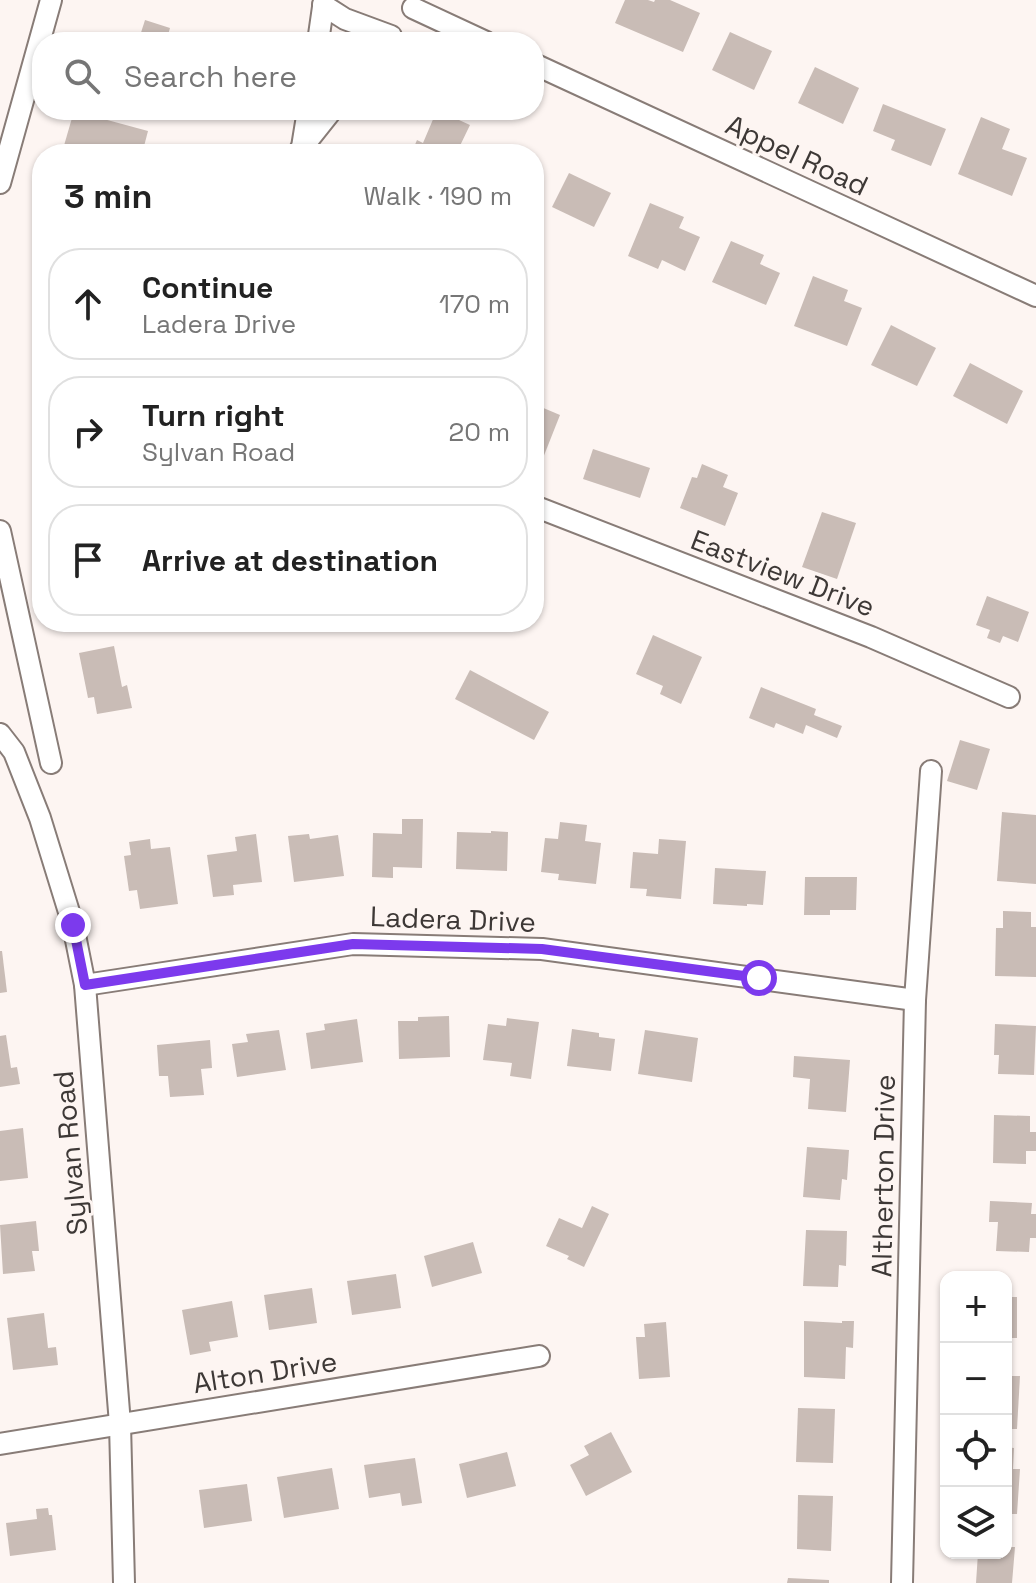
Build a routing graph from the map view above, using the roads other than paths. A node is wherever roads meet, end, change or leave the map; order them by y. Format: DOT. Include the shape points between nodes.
graph roads {
  1 [pos="51,0"];
  2 [pos="324,3"];
  3 [pos="416,4"];
  4 [pos="42,32"];
  5 [pos="320,32"];
  6 [pos="374,32"];
  7 [pos="394,32"];
  8 [pos="468,32"];
  9 [pos="32,68"];
  10 [pos="544,69"];
  11 [pos="306,120"];
  12 [pos="324,120"];
  13 [pos="301,144"];
  14 [pos="305,144"];
  15 [pos="0,183"];
  16 [pos="1036,296"];
  17 [pos="544,510"];
  18 [pos="0,531"];
  19 [pos="1009,697"];
  20 [pos="0,734"];
  21 [pos="51,763"];
  22 [pos="931,771"];
  23 [pos="85,985"];
  24 [pos="915,1000"];
  25 [pos="539,1356"];
  26 [pos="120,1424"];
  27 [pos="0,1444"];
  28 [pos="124,1583"];
  29 [pos="902,1583"];
  1 -- 4 [label="street"];
  2 -- 5 [label="street"];
  2 -- 6 [label="street"];
  3 -- 7 [label="street"];
  3 -- 8 [label="street"];
  9 -- 15 [label="street"];
  10 -- 16 [label="street, Appel Road"];
  11 -- 13 [label="street"];
  12 -- 14 [label="street"];
  17 -- 19 [label="street, Eastview Drive" via="871,637"];
  18 -- 21 [label="street"];
  20 -- 23 [label="street, Sylvan Road" via="14,752 40,818 73,925"];
  22 -- 24 [label="street, Altherton Drive"];
  23 -- 24 [label="street, Ladera Drive" via="353,944 542,949"];
  23 -- 26 [label="street, Sylvan Road"];
  24 -- 29 [label="street, Altherton Drive"];
  25 -- 26 [label="street, Alton Drive"];
  26 -- 27 [label="street, Alton Drive"];
  26 -- 28 [label="street, Sylvan Road"];
}
